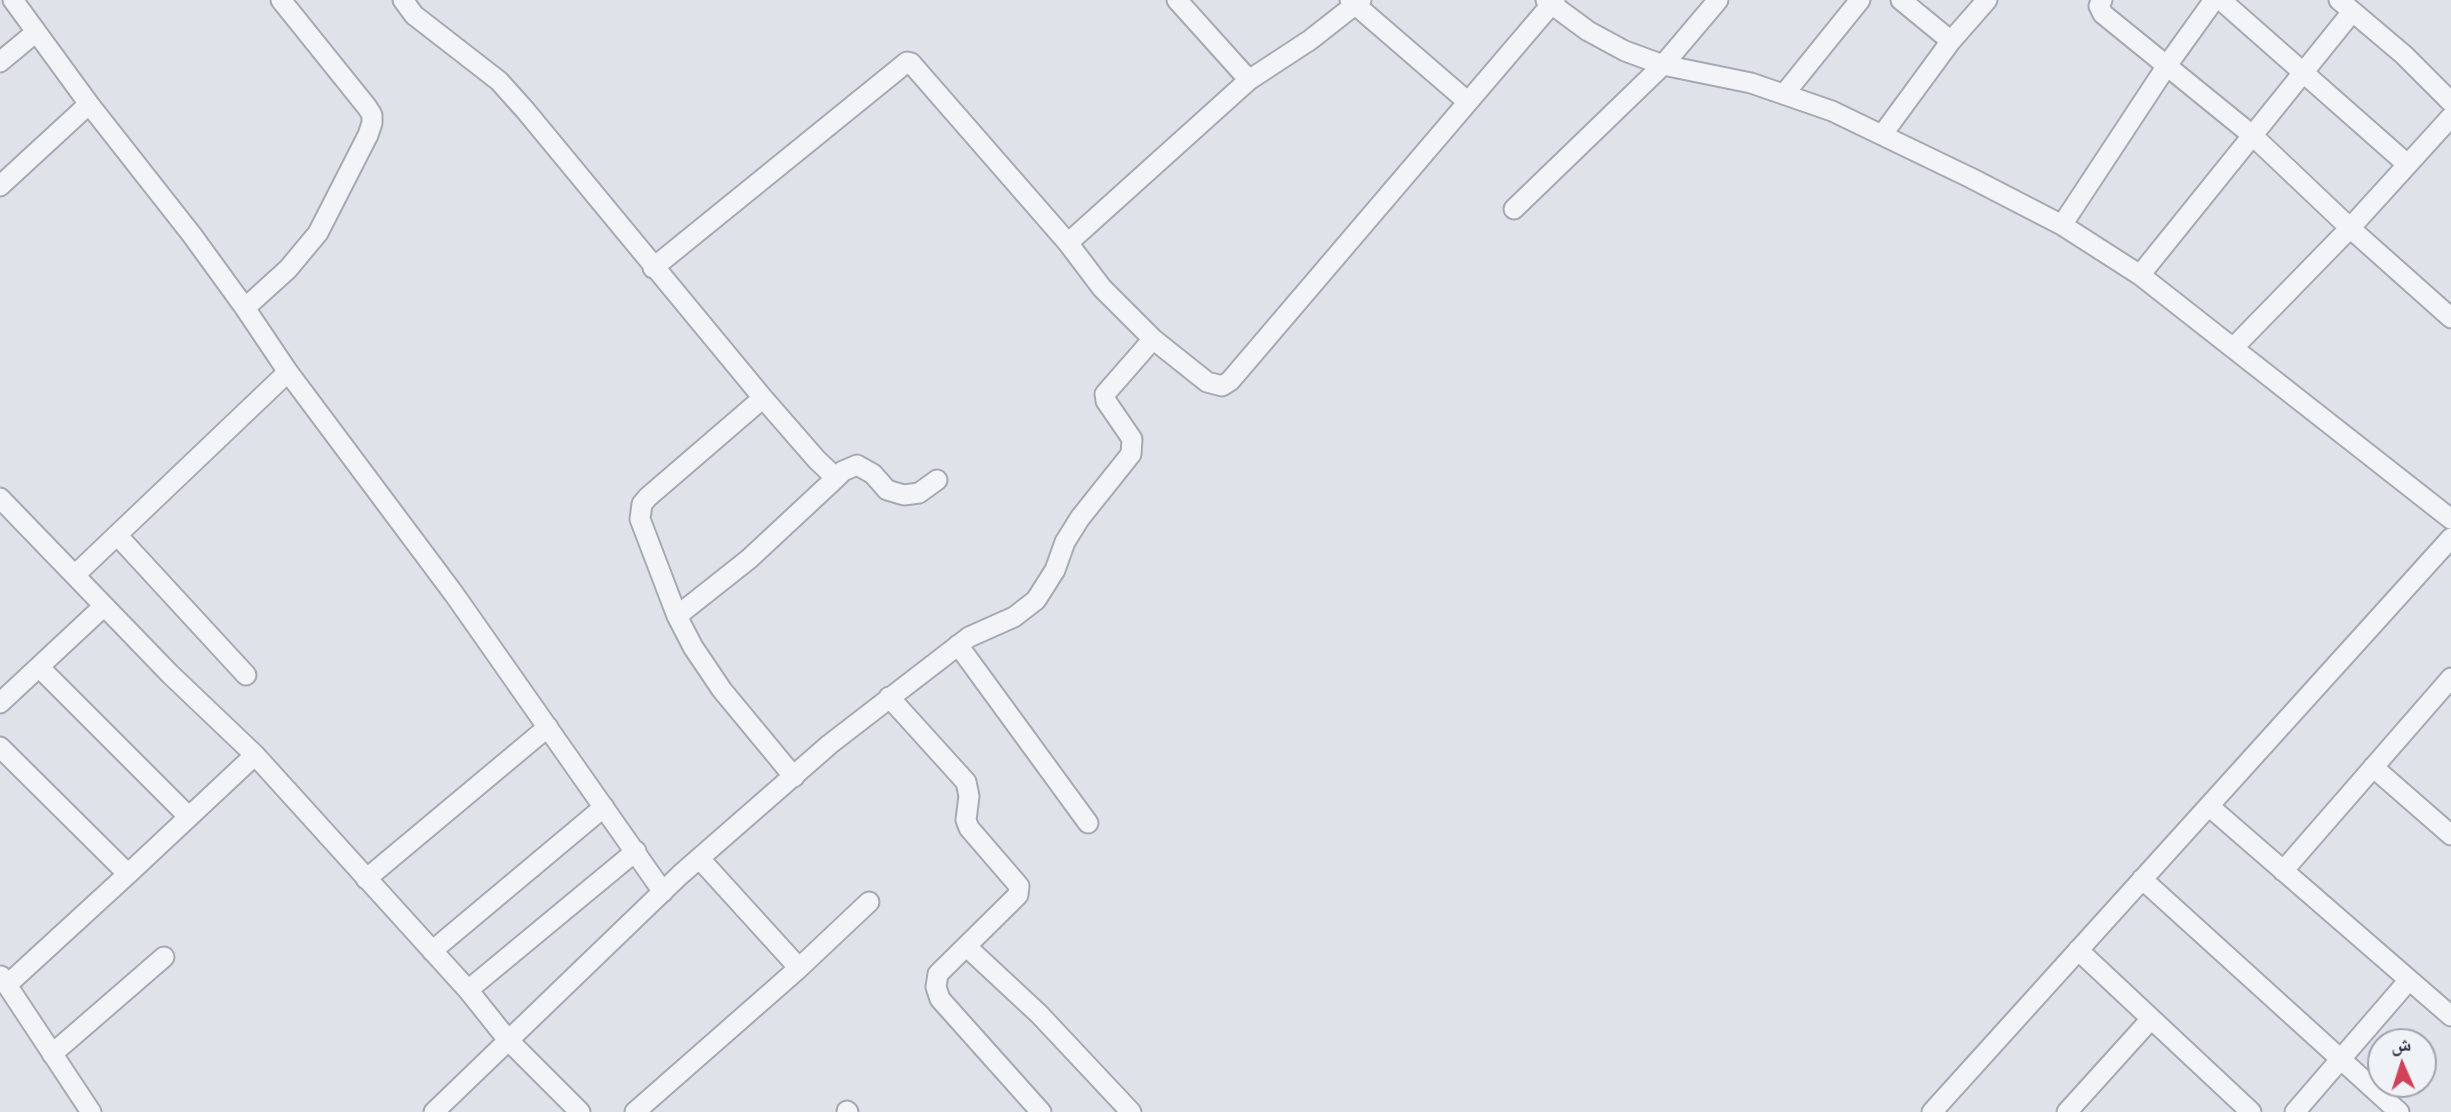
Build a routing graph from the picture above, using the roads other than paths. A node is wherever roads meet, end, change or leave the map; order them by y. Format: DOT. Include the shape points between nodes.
graph roads {
  1 [pos="13,0"];
  2 [pos="403,0"];
  3 [pos="1177,0"];
  4 [pos="1718,0"];
  5 [pos="1860,0"];
  6 [pos="1900,0"];
  7 [pos="1987,0"];
  8 [pos="2102,0"];
  9 [pos="2214,0"];
  10 [pos="2221,0"];
  11 [pos="1551,1"];
  12 [pos="288,2"];
  13 [pos="1355,2"];
  14 [pos="2346,6"];
  15 [pos="36,32"];
  16 [pos="1951,41"];
  17 [pos="0,62"];
  18 [pos="2168,64"];
  19 [pos="1663,65"];
  20 [pos="2304,73"];
  21 [pos="1249,80"];
  22 [pos="1785,93"];
  23 [pos="1468,102"];
  24 [pos="2451,102"];
  25 [pos="89,104"];
  26 [pos="2451,117"];
  27 [pos="1882,135"];
  28 [pos="2252,135"];
  29 [pos="2407,164"];
  30 [pos="0,186"];
  31 [pos="1514,209"];
  32 [pos="2062,225"];
  33 [pos="2350,228"];
  34 [pos="1068,243"];
  35 [pos="653,268"];
  36 [pos="2140,275"];
  37 [pos="245,308"];
  38 [pos="2451,318"];
  39 [pos="1153,340"];
  40 [pos="2234,347"];
  41 [pos="288,372"];
  42 [pos="763,398"];
  43 [pos="836,478"];
  44 [pos="937,480"];
  45 [pos="0,498"];
  46 [pos="2451,519"];
  47 [pos="117,535"];
  48 [pos="2451,538"];
  49 [pos="76,575"];
  50 [pos="104,606"];
  51 [pos="677,616"];
  52 [pos="958,645"];
  53 [pos="39,667"];
  54 [pos="246,675"];
  55 [pos="2451,678"];
  56 [pos="889,697"];
  57 [pos="0,702"];
  58 [pos="548,727"];
  59 [pos="0,747"];
  60 [pos="255,755"];
  61 [pos="2373,767"];
  62 [pos="794,777"];
  63 [pos="604,807"];
  64 [pos="2210,807"];
  65 [pos="190,817"];
  66 [pos="1088,823"];
  67 [pos="2451,835"];
  68 [pos="636,851"];
  69 [pos="699,858"];
  70 [pos="2283,871"];
  71 [pos="128,874"];
  72 [pos="366,879"];
  73 [pos="2142,879"];
  74 [pos="663,892"];
  75 [pos="869,902"];
  76 [pos="967,947"];
  77 [pos="2078,950"];
  78 [pos="432,951"];
  79 [pos="164,957"];
  80 [pos="799,968"];
  81 [pos="4,980"];
  82 [pos="2409,980"];
  83 [pos="468,990"];
  84 [pos="2451,1016"];
  85 [pos="2151,1019"];
  86 [pos="508,1040"];
  87 [pos="52,1054"];
  88 [pos="2341,1059"];
  89 [pos="91,1112"];
  90 [pos="434,1112"];
  91 [pos="580,1112"];
  92 [pos="635,1112"];
  93 [pos="1041,1112"];
  94 [pos="1131,1112"];
  95 [pos="1932,1112"];
  96 [pos="2067,1112"];
  97 [pos="2251,1112"];
  98 [pos="2295,1112"];
  99 [pos="2399,1112"];
  1 -- 15 [label="street"];
  2 -- 35 [label="street" via="414,15 499,81"];
  3 -- 21 [label="street"];
  4 -- 19 [label="street"];
  5 -- 22 [label="street"];
  6 -- 16 [label="street"];
  7 -- 16 [label="street"];
  8 -- 18 [label="street" via="2103,14"];
  9 -- 18 [label="street"];
  10 -- 20 [label="street"];
  11 -- 19 [label="street" via="1588,31"];
  11 -- 23 [label="street"];
  12 -- 37 [label="street" via="367,107 372,123 318,233 288,269"];
  13 -- 21 [label="street" via="1310,40"];
  13 -- 23 [label="street"];
  14 -- 20 [label="street"];
  14 -- 24 [label="street"];
  15 -- 17 [label="street"];
  15 -- 25 [label="street"];
  16 -- 27 [label="street"];
  18 -- 28 [label="street"];
  18 -- 32 [label="street"];
  19 -- 22 [label="street"];
  19 -- 31 [label="street"];
  20 -- 28 [label="street"];
  20 -- 29 [label="street"];
  21 -- 34 [label="street"];
  22 -- 27 [label="street"];
  23 -- 39 [label="street" via="1230,382 1222,387 1208,382"];
  25 -- 30 [label="street"];
  25 -- 37 [label="street"];
  26 -- 29 [label="street"];
  27 -- 32 [label="street"];
  28 -- 33 [label="street"];
  28 -- 36 [label="street"];
  29 -- 33 [label="street"];
  32 -- 36 [label="street"];
  33 -- 38 [label="street"];
  33 -- 40 [label="street"];
  34 -- 35 [label="street" via="909,62"];
  34 -- 39 [label="street" via="1102,288"];
  35 -- 42 [label="street"];
  36 -- 40 [label="street"];
  37 -- 41 [label="street"];
  39 -- 52 [label="street" via="1105,394 1132,439 1131,454 1080,518 1036,600 1014,617"];
  40 -- 46 [label="street"];
  41 -- 47 [label="street"];
  41 -- 58 [label="street"];
  42 -- 43 [label="street"];
  42 -- 51 [label="street" via="642,504 640,519"];
  43 -- 44 [label="street" via="857,465 887,490 904,495 919,493"];
  43 -- 51 [label="street" via="749,559"];
  45 -- 49 [label="street"];
  47 -- 49 [label="street"];
  47 -- 54 [label="street"];
  48 -- 64 [label="street"];
  49 -- 50 [label="street"];
  50 -- 53 [label="street"];
  50 -- 60 [label="street"];
  51 -- 62 [label="street" via="711,675"];
  52 -- 56 [label="street"];
  52 -- 66 [label="street"];
  53 -- 57 [label="street"];
  53 -- 65 [label="street"];
  55 -- 61 [label="street"];
  56 -- 62 [label="street"];
  56 -- 76 [label="street" via="966,782 969,828 1018,886 1018,895"];
  58 -- 63 [label="street"];
  58 -- 72 [label="street"];
  59 -- 71 [label="street"];
  60 -- 65 [label="street"];
  60 -- 72 [label="street"];
  61 -- 67 [label="street"];
  61 -- 70 [label="street"];
  62 -- 69 [label="street"];
  63 -- 68 [label="street"];
  63 -- 78 [label="street"];
  64 -- 70 [label="street"];
  64 -- 73 [label="street"];
  65 -- 71 [label="street"];
  68 -- 74 [label="street"];
  68 -- 83 [label="street"];
  69 -- 74 [label="street"];
  69 -- 80 [label="street"];
  70 -- 82 [label="street"];
  71 -- 81 [label="street"];
  72 -- 78 [label="street"];
  73 -- 77 [label="street"];
  73 -- 88 [label="street"];
  74 -- 86 [label="street"];
  75 -- 80 [label="street"];
  76 -- 93 [label="street" via="938,974 940,999"];
  76 -- 94 [label="street" via="1039,1014"];
  77 -- 85 [label="street"];
  77 -- 95 [label="street"];
  78 -- 83 [label="street"];
  79 -- 87 [label="street"];
  80 -- 92 [label="street"];
  81 -- 87 [label="street"];
  82 -- 84 [label="street"];
  82 -- 88 [label="street"];
  83 -- 86 [label="street"];
  85 -- 96 [label="street"];
  85 -- 97 [label="street"];
  86 -- 90 [label="street"];
  86 -- 91 [label="street"];
  87 -- 89 [label="street"];
  88 -- 98 [label="street"];
  88 -- 99 [label="street"];
}
